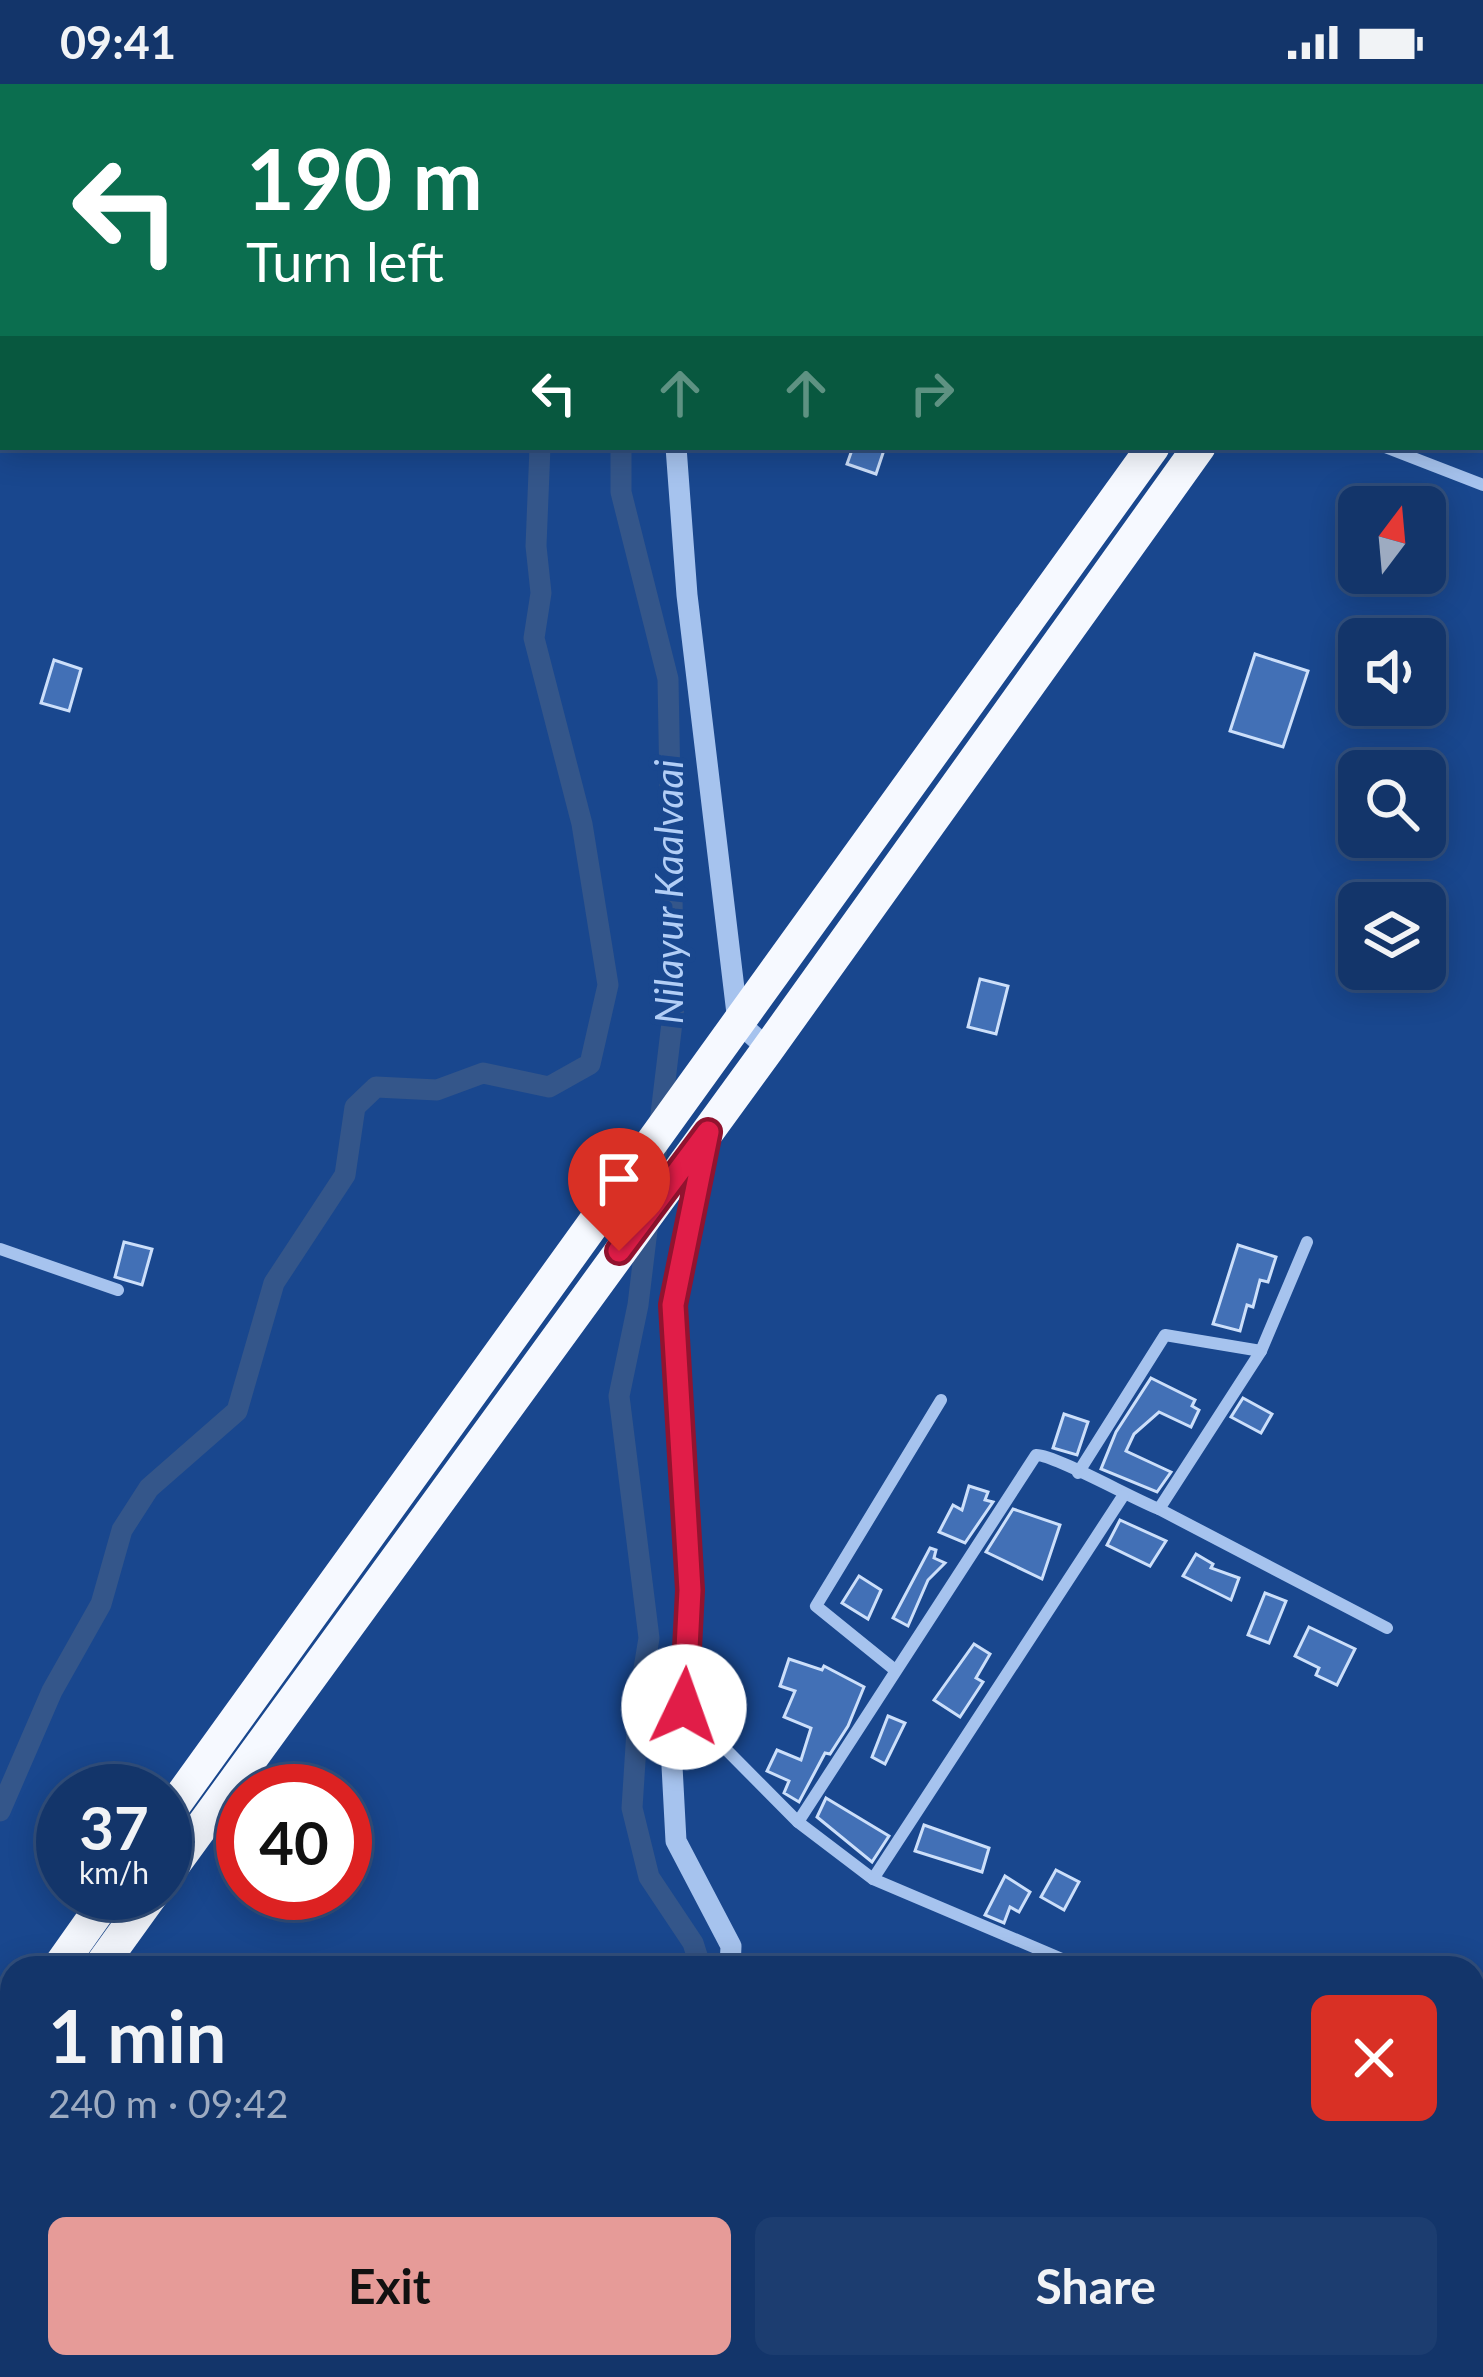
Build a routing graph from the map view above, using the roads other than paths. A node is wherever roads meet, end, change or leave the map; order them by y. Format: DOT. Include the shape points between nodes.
graph roads {
  1 [pos="676,450"];
  2 [pos="1151,450"];
  3 [pos="1197,450"];
  4 [pos="1393,450"];
  5 [pos="1483,484"];
  6 [pos="738,1022"];
  7 [pos="768,1049"];
  8 [pos="708,1132"];
  9 [pos="1307,1242"];
  10 [pos="0,1249"];
  11 [pos="118,1290"];
  12 [pos="1261,1351"];
  13 [pos="940,1400"];
  14 [pos="1078,1473"];
  15 [pos="1123,1496"];
  16 [pos="1159,1508"];
  17 [pos="1387,1628"];
  18 [pos="896,1670"];
  19 [pos="684,1707"];
  20 [pos="192,1780"];
  21 [pos="798,1822"];
  22 [pos="192,1840"];
  23 [pos="873,1879"];
  24 [pos="92,1920"];
  25 [pos="134,1920"];
  26 [pos="66,1956"];
  27 [pos="108,1956"];
  28 [pos="731,1956"];
  29 [pos="1055,1956"];
  1 -- 6 [label="street"];
  2 -- 6 [label="highway"];
  3 -- 7 [label="highway"];
  4 -- 5 [label="street"];
  6 -- 7 [label="street"];
  6 -- 20 [label="highway"];
  7 -- 8 [label="highway"];
  8 -- 19 [label="street" via="673,1305 690,1590"];
  8 -- 22 [label="highway"];
  9 -- 12 [label="street"];
  10 -- 11 [label="street"];
  12 -- 14 [label="street" via="1165,1335"];
  12 -- 16 [label="street"];
  13 -- 18 [label="street" via="816,1606"];
  14 -- 15 [label="street"];
  14 -- 18 [label="street" via="1046,1454 1028,1462"];
  15 -- 16 [label="street"];
  15 -- 23 [label="street"];
  16 -- 17 [label="street"];
  18 -- 21 [label="street"];
  19 -- 21 [label="street"];
  19 -- 28 [label="street" via="672,1766 676,1841"];
  21 -- 23 [label="street"];
  23 -- 29 [label="street"];
  24 -- 26 [label="highway"];
  25 -- 27 [label="highway"];
}
